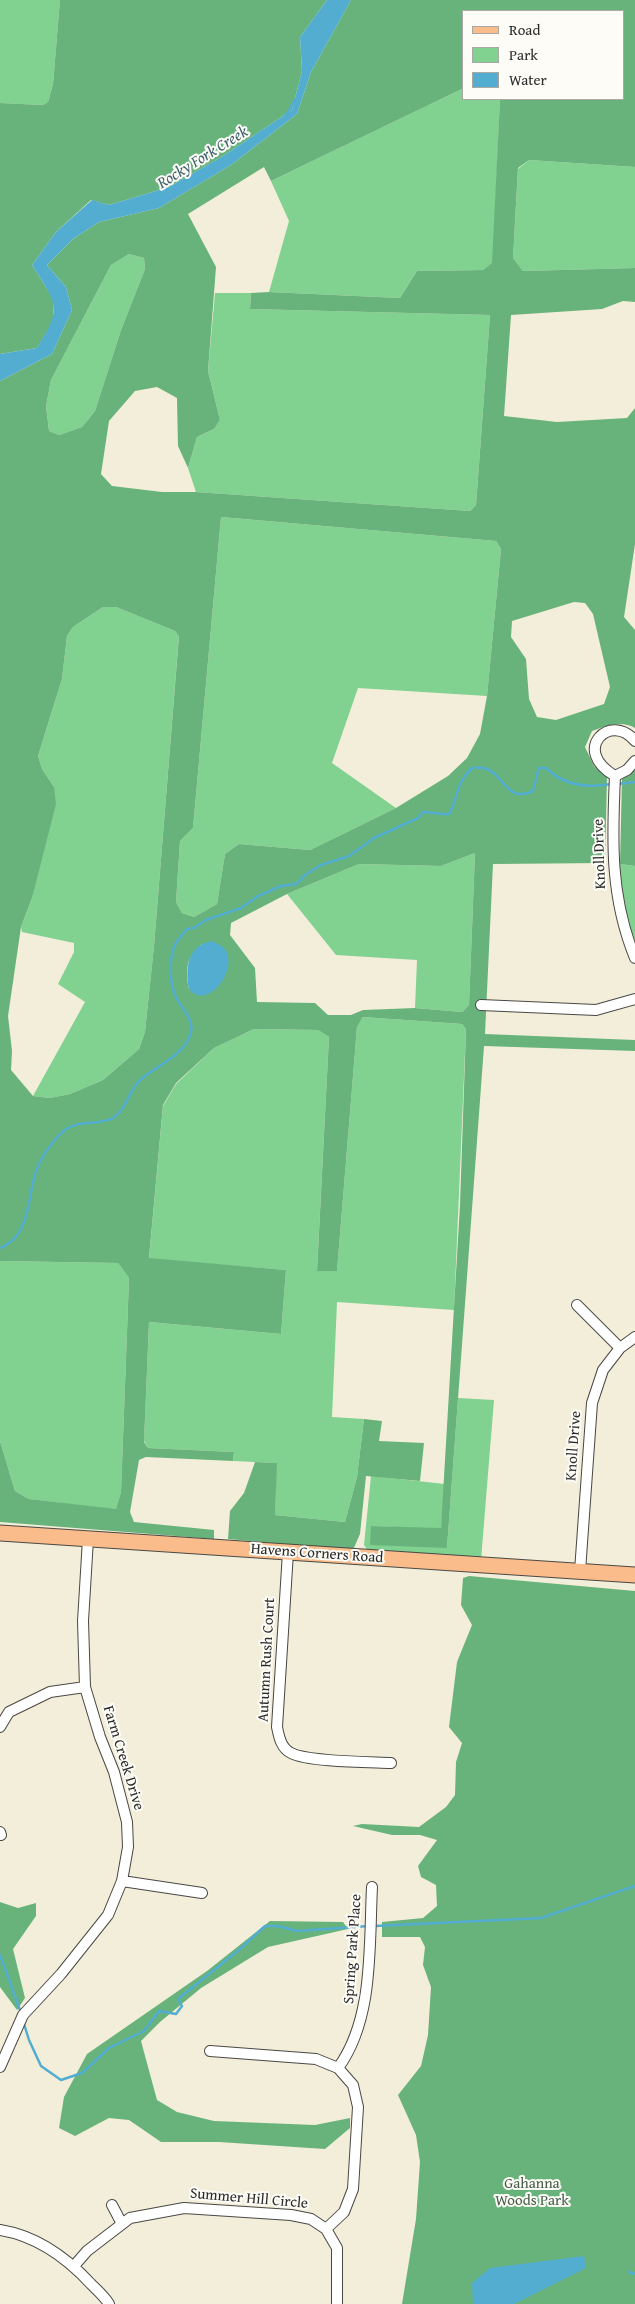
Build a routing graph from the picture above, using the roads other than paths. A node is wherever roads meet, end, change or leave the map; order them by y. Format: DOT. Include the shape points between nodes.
graph roads {
  1 [pos="635,741"];
  2 [pos="635,761"];
  3 [pos="615,776"];
  4 [pos="635,958"];
  5 [pos="635,999"];
  6 [pos="481,1005"];
  7 [pos="577,1305"];
  8 [pos="635,1337"];
  9 [pos="620,1348"];
  10 [pos="0,1533"];
  11 [pos="88,1539"];
  12 [pos="288,1552"];
  13 [pos="580,1571"];
  14 [pos="635,1575"];
  15 [pos="85,1687"];
  16 [pos="0,1727"];
  17 [pos="392,1764"];
  18 [pos="122,1881"];
  19 [pos="372,1887"];
  20 [pos="202,1893"];
  21 [pos="4,2049"];
  22 [pos="210,2052"];
  23 [pos="0,2067"];
  24 [pos="338,2068"];
  25 [pos="112,2205"];
  26 [pos="122,2224"];
  27 [pos="0,2230"];
  28 [pos="326,2230"];
  29 [pos="74,2266"];
  30 [pos="107,2303"];
  31 [pos="337,2304"];
  1 -- 3 [label="street" via="628,733 610,730 595,745 595,757 602,769"];
  2 -- 3 [label="street"];
  3 -- 4 [label="street, Knoll Drive" via="612,861 617,897"];
  5 -- 6 [label="street" via="596,1010"];
  7 -- 9 [label="street"];
  8 -- 9 [label="street, Knoll Drive"];
  9 -- 13 [label="street, Knoll Drive" via="603,1370 592,1403"];
  10 -- 11 [label="main road, Havens Corners Road"];
  11 -- 12 [label="main road, Havens Corners Road"];
  11 -- 15 [label="street, Farm Creek Drive" via="83,1620"];
  12 -- 13 [label="main road, Havens Corners Road"];
  12 -- 17 [label="street, Autumn Rush Court" via="277,1727 280,1742 290,1753 304,1757"];
  13 -- 14 [label="main road, Havens Corners Road"];
  15 -- 16 [label="street" via="50,1692 9,1712"];
  15 -- 18 [label="street, Farm Creek Drive" via="127,1822 128,1847"];
  18 -- 20 [label="street"];
  18 -- 21 [label="street, Farm Creek Drive" via="108,1915 23,2015"];
  19 -- 24 [label="street, Spring Park Place" via="364,2013 347,2056"];
  21 -- 23 [label="street, Farm Creek Drive"];
  22 -- 24 [label="street" via="316,2059"];
  24 -- 28 [label="street" via="353,2085 358,2107 353,2189 344,2212"];
  25 -- 26 [label="street"];
  26 -- 28 [label="street, Summer Hill Circle" via="130,2218 184,2208 291,2215 311,2219"];
  26 -- 29 [label="street, Summer Hill Circle" via="87,2250"];
  27 -- 29 [label="street" via="50,2248"];
  28 -- 31 [label="street" via="337,2248"];
  29 -- 30 [label="street"];
}
